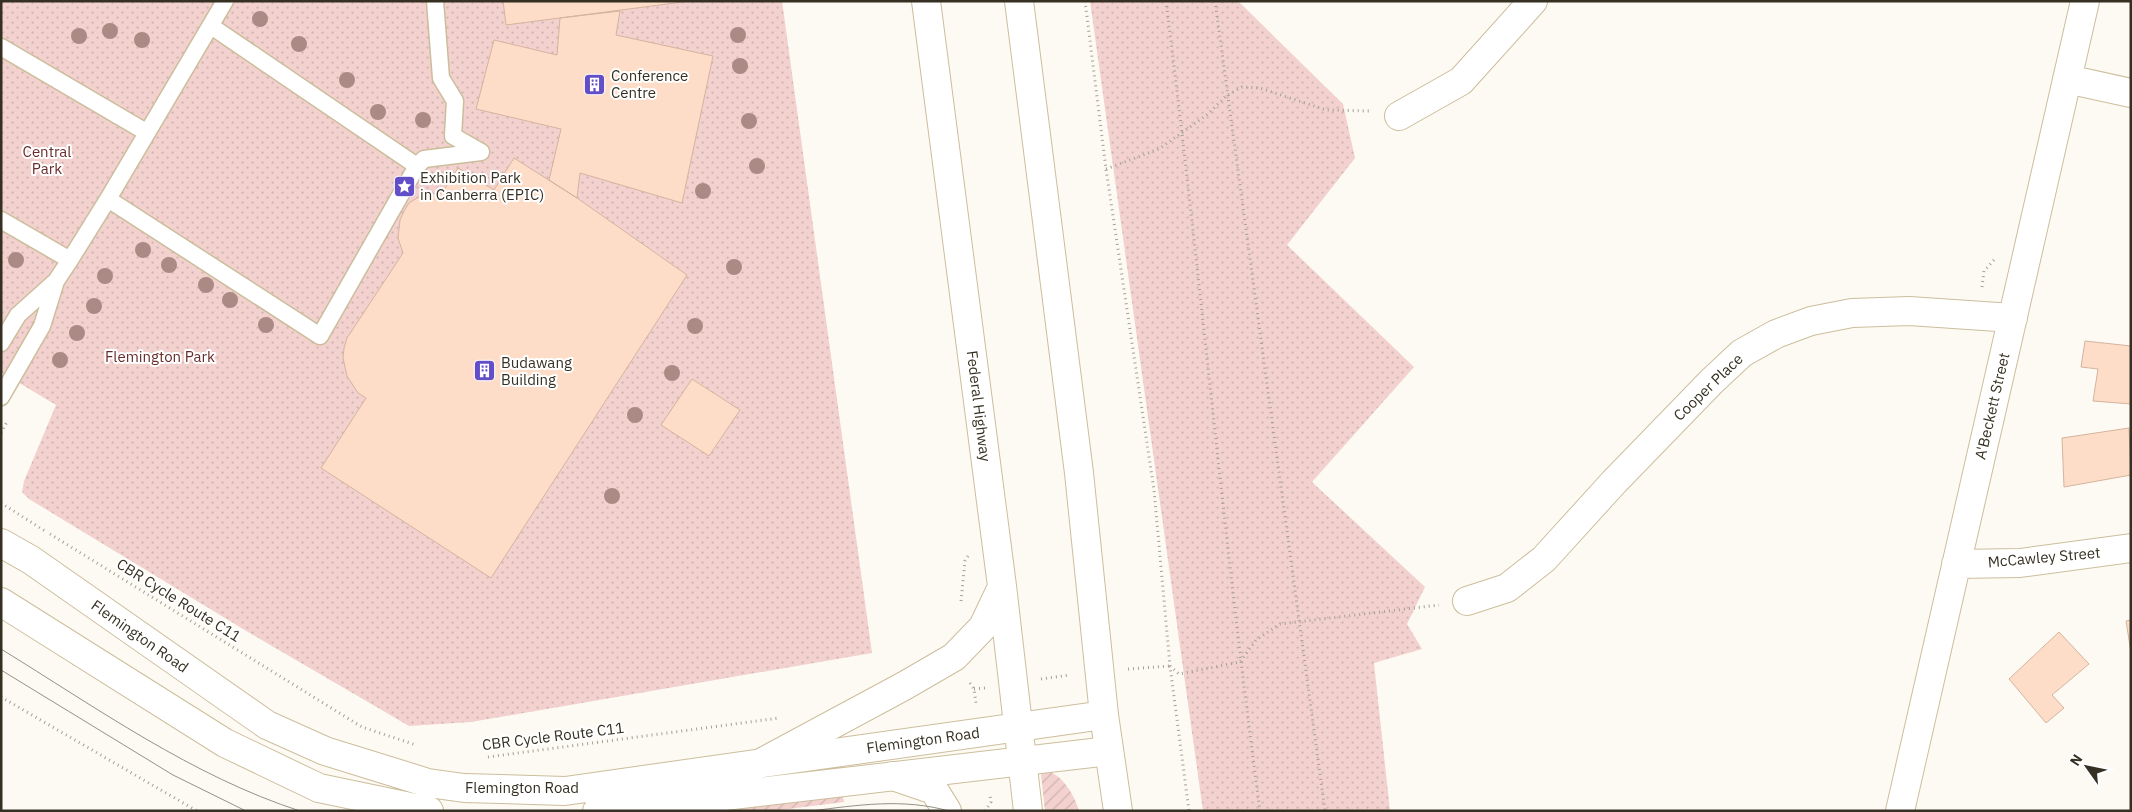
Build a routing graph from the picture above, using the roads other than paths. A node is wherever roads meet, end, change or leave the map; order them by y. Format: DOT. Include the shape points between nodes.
graph roads {
  1 [pos="225,1"];
  2 [pos="435,1"];
  3 [pos="926,1"];
  4 [pos="1019,1"];
  5 [pos="1533,1"];
  6 [pos="2085,1"];
  7 [pos="211,26"];
  8 [pos="1,47"];
  9 [pos="2067,79"];
  10 [pos="2131,93"];
  11 [pos="1399,116"];
  12 [pos="146,132"];
  13 [pos="417,166"];
  14 [pos="108,199"];
  15 [pos="1,220"];
  16 [pos="70,260"];
  17 [pos="56,281"];
  18 [pos="2012,318"];
  19 [pos="1,343"];
  20 [pos="1,397"];
  21 [pos="1,543"];
  22 [pos="2131,548"];
  23 [pos="1956,564"];
  24 [pos="1002,586"];
  25 [pos="1467,601"];
  26 [pos="1,602"];
  27 [pos="1104,715"];
  28 [pos="1017,727"];
  29 [pos="1109,751"];
  30 [pos="1021,761"];
  31 [pos="759,764"];
  32 [pos="893,776"];
  33 [pos="429,811"];
  34 [pos="597,811"];
  35 [pos="946,811"];
  36 [pos="1028,811"];
  37 [pos="1118,811"];
  38 [pos="1900,811"];
  1 -- 7 [label="lane"];
  2 -- 13 [label="lane" via="441,78 455,101 453,136 481,152 424,159"];
  3 -- 24 [label="main road, Federal Highway"];
  4 -- 27 [label="main road" via="1079,473"];
  5 -- 11 [label="main road" via="1461,81"];
  6 -- 9 [label="main road, A'Beckett Street"];
  7 -- 12 [label="lane"];
  7 -- 13 [label="lane"];
  8 -- 12 [label="lane"];
  9 -- 10 [label="main road"];
  9 -- 18 [label="main road, A'Beckett Street"];
  12 -- 14 [label="lane"];
  13 -- 14 [label="lane" via="320,336"];
  14 -- 16 [label="lane"];
  15 -- 16 [label="lane"];
  16 -- 17 [label="lane"];
  17 -- 19 [label="lane" via="18,315"];
  17 -- 20 [label="lane" via="42,326"];
  18 -- 23 [label="main road, A'Beckett Street"];
  18 -- 25 [label="main road, Cooper Place" via="1909,311 1852,313 1810,321 1776,334 1742,353 1712,381 1544,559 1507,588"];
  21 -- 31 [label="main road, Flemington Road" via="31,560 267,725 325,751 428,783 464,788 565,791"];
  22 -- 23 [label="main road, McCawley Street" via="2020,563"];
  23 -- 38 [label="main road, A'Beckett Street"];
  24 -- 28 [label="main road, Federal Highway"];
  24 -- 31 [label="main road" via="983,627 954,657"];
  26 -- 33 [label="main road" via="225,743 319,788"];
  27 -- 28 [label="main road, Flemington Road"];
  27 -- 29 [label="main road"];
  28 -- 30 [label="main road, Federal Highway"];
  28 -- 31 [label="main road, Flemington Road"];
  29 -- 30 [label="main road, Flemington Road"];
  29 -- 37 [label="main road"];
  30 -- 32 [label="main road, Flemington Road"];
  30 -- 36 [label="main road, Federal Highway"];
  32 -- 34 [label="main road, Flemington Road"];
  32 -- 35 [label="main road" via="934,790"];
}
